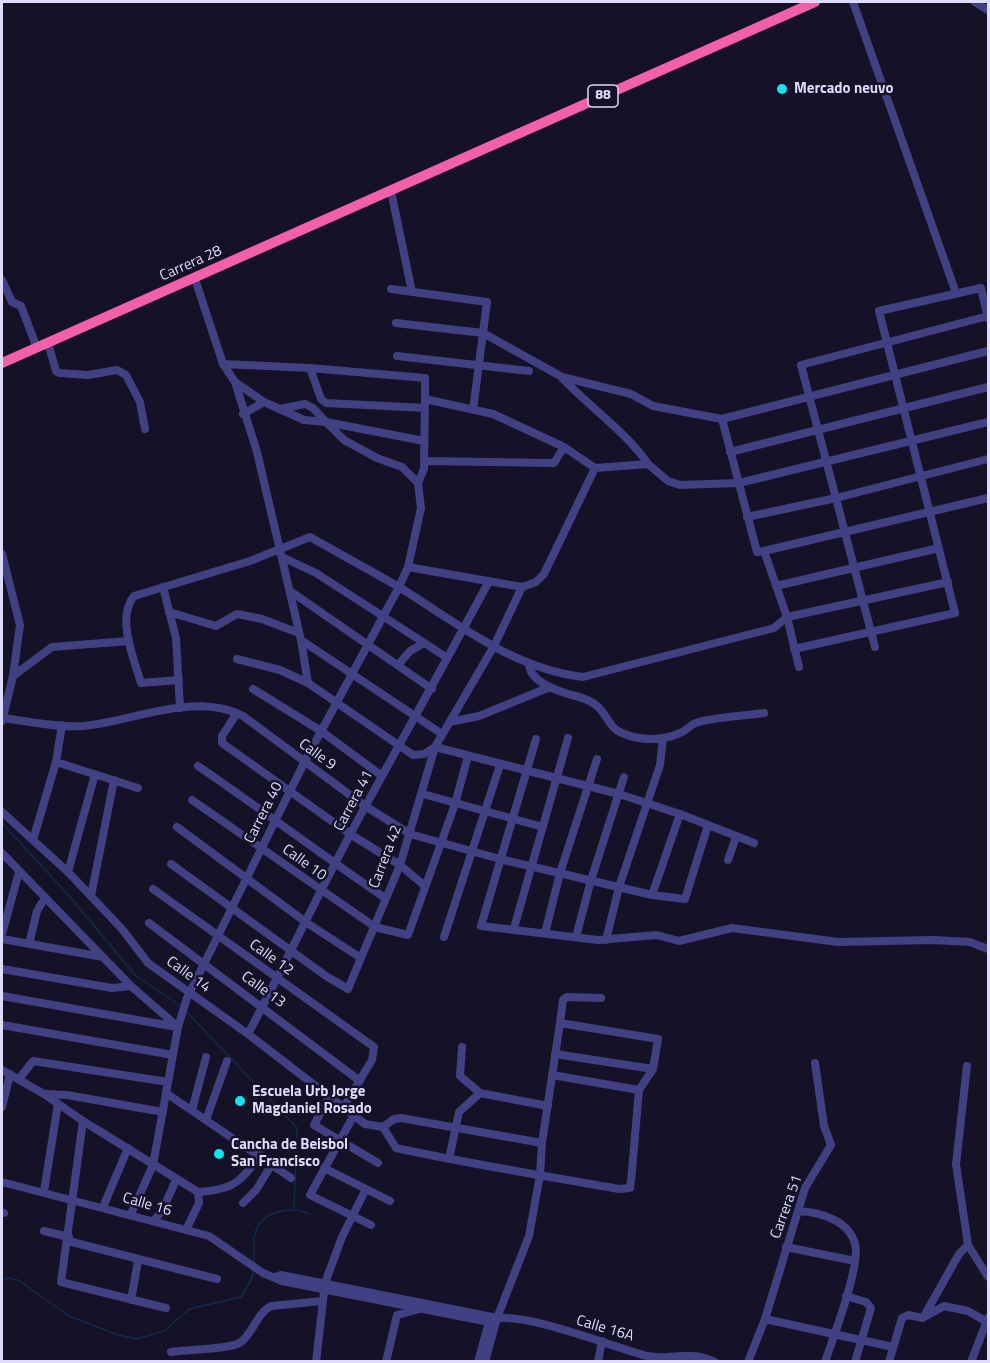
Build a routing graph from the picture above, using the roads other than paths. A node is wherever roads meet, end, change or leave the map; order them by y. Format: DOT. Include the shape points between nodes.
graph roads {
  1 [pos="815,2"];
  2 [pos="853,2"];
  3 [pos="975,2"];
  4 [pos="988,10"];
  5 [pos="391,191"];
  6 [pos="195,279"];
  7 [pos="2,280"];
  8 [pos="391,289"];
  9 [pos="412,292"];
  10 [pos="956,292"];
  11 [pos="988,317"];
  12 [pos="396,323"];
  13 [pos="483,333"];
  14 [pos="48,343"];
  15 [pos="887,343"];
  16 [pos="37,348"];
  17 [pos="988,351"];
  18 [pos="397,356"];
  19 [pos="2,363"];
  20 [pos="223,364"];
  21 [pos="480,365"];
  22 [pos="310,368"];
  23 [pos="529,371"];
  24 [pos="896,375"];
  25 [pos="562,377"];
  26 [pos="235,382"];
  27 [pos="988,387"];
  28 [pos="810,397"];
  29 [pos="425,399"];
  30 [pos="264,402"];
  31 [pos="425,408"];
  32 [pos="904,408"];
  33 [pos="279,409"];
  34 [pos="473,410"];
  35 [pos="243,414"];
  36 [pos="722,419"];
  37 [pos="326,422"];
  38 [pos="988,422"];
  39 [pos="145,429"];
  40 [pos="818,429"];
  41 [pos="912,440"];
  42 [pos="424,441"];
  43 [pos="564,447"];
  44 [pos="730,452"];
  45 [pos="988,459"];
  46 [pos="424,461"];
  47 [pos="826,461"];
  48 [pos="648,464"];
  49 [pos="595,468"];
  50 [pos="921,475"];
  51 [pos="418,483"];
  52 [pos="739,483"];
  53 [pos="836,498"];
  54 [pos="988,498"];
  55 [pos="930,512"];
  56 [pos="747,517"];
  57 [pos="845,532"];
  58 [pos="280,548"];
  59 [pos="939,548"];
  60 [pos="764,551"];
  61 [pos="2,554"];
  62 [pos="282,557"];
  63 [pos="408,567"];
  64 [pos="854,568"];
  65 [pos="948,582"];
  66 [pos="488,583"];
  67 [pos="163,586"];
  68 [pos="776,586"];
  69 [pos="399,587"];
  70 [pos="522,587"];
  71 [pos="290,591"];
  72 [pos="862,601"];
  73 [pos="169,612"];
  74 [pos="384,615"];
  75 [pos="787,617"];
  76 [pos="463,630"];
  77 [pos="871,633"];
  78 [pos="300,636"];
  79 [pos="129,641"];
  80 [pos="424,643"];
  81 [pos="368,645"];
  82 [pos="494,646"];
  83 [pos="875,647"];
  84 [pos="794,649"];
  85 [pos="446,657"];
  86 [pos="237,660"];
  87 [pos="399,664"];
  88 [pos="529,664"];
  89 [pos="799,667"];
  90 [pos="353,673"];
  91 [pos="13,676"];
  92 [pos="179,680"];
  93 [pos="308,683"];
  94 [pos="550,687"];
  95 [pos="253,689"];
  96 [pos="432,689"];
  97 [pos="337,705"];
  98 [pos="180,708"];
  99 [pos="764,713"];
  100 [pos="240,715"];
  101 [pos="417,715"];
  102 [pos="2,719"];
  103 [pos="450,722"];
  104 [pos="62,725"];
  105 [pos="321,731"];
  106 [pos="442,734"];
  107 [pos="568,738"];
  108 [pos="663,738"];
  109 [pos="536,740"];
  110 [pos="399,745"];
  111 [pos="435,747"];
  112 [pos="468,756"];
  113 [pos="597,759"];
  114 [pos="56,762"];
  115 [pos="304,763"];
  116 [pos="500,765"];
  117 [pos="198,766"];
  118 [pos="528,772"];
  119 [pos="95,774"];
  120 [pos="382,776"];
  121 [pos="624,777"];
  122 [pos="557,778"];
  123 [pos="114,780"];
  124 [pos="590,785"];
  125 [pos="138,788"];
  126 [pos="290,793"];
  127 [pos="423,794"];
  128 [pos="619,794"];
  129 [pos="192,800"];
  130 [pos="649,803"];
  131 [pos="455,804"];
  132 [pos="365,806"];
  133 [pos="2,812"];
  134 [pos="486,813"];
  135 [pos="680,814"];
  136 [pos="277,819"];
  137 [pos="513,820"];
  138 [pos="708,825"];
  139 [pos="177,827"];
  140 [pos="543,827"];
  141 [pos="350,834"];
  142 [pos="410,834"];
  143 [pos="736,837"];
  144 [pos="33,840"];
  145 [pos="441,843"];
  146 [pos="754,843"];
  147 [pos="262,848"];
  148 [pos="471,852"];
  149 [pos="2,854"];
  150 [pos="500,859"];
  151 [pos="728,860"];
  152 [pos="171,864"];
  153 [pos="336,865"];
  154 [pos="400,865"];
  155 [pos="531,866"];
  156 [pos="19,872"];
  157 [pos="68,872"];
  158 [pos="560,873"];
  159 [pos="247,877"];
  160 [pos="591,880"];
  161 [pos="425,886"];
  162 [pos="619,887"];
  163 [pos="153,889"];
  164 [pos="322,892"];
  165 [pos="652,895"];
  166 [pos="91,896"];
  167 [pos="45,898"];
  168 [pos="385,898"];
  169 [pos="231,908"];
  170 [pos="307,922"];
  171 [pos="149,923"];
  172 [pos="375,927"];
  173 [pos="514,928"];
  174 [pos="545,933"];
  175 [pos="2,934"];
  176 [pos="218,937"];
  177 [pos="444,937"];
  178 [pos="576,937"];
  179 [pos="2,939"];
  180 [pos="606,940"];
  181 [pos="29,944"];
  182 [pos="988,949"];
  183 [pos="292,951"];
  184 [pos="103,957"];
  185 [pos="361,958"];
  186 [pos="203,964"];
  187 [pos="2,969"];
  188 [pos="276,980"];
  189 [pos="131,986"];
  190 [pos="188,995"];
  191 [pos="2,996"];
  192 [pos="601,998"];
  193 [pos="262,1008"];
  194 [pos="560,1023"];
  195 [pos="2,1025"];
  196 [pos="178,1027"];
  197 [pos="248,1035"];
  198 [pos="462,1047"];
  199 [pos="555,1053"];
  200 [pos="173,1055"];
  201 [pos="206,1057"];
  202 [pos="227,1061"];
  203 [pos="815,1064"];
  204 [pos="967,1066"];
  205 [pos="653,1069"];
  206 [pos="2,1070"];
  207 [pos="10,1074"];
  208 [pos="552,1075"];
  209 [pos="19,1079"];
  210 [pos="360,1081"];
  211 [pos="168,1082"];
  212 [pos="639,1090"];
  213 [pos="480,1093"];
  214 [pos="45,1094"];
  215 [pos="166,1094"];
  216 [pos="328,1097"];
  217 [pos="58,1104"];
  218 [pos="548,1106"];
  219 [pos="2,1107"];
  220 [pos="343,1108"];
  221 [pos="192,1110"];
  222 [pos="162,1112"];
  223 [pos="354,1115"];
  224 [pos="206,1120"];
  225 [pos="83,1121"];
  226 [pos="383,1127"];
  227 [pos="454,1127"];
  228 [pos="339,1141"];
  229 [pos="542,1143"];
  230 [pos="128,1148"];
  231 [pos="260,1155"];
  232 [pos="449,1159"];
  233 [pos="378,1163"];
  234 [pos="272,1164"];
  235 [pos="153,1165"];
  236 [pos="324,1168"];
  237 [pos="540,1175"];
  238 [pos="291,1178"];
  239 [pos="176,1180"];
  240 [pos="2,1182"];
  241 [pos="366,1189"];
  242 [pos="44,1191"];
  243 [pos="198,1192"];
  244 [pos="73,1198"];
  245 [pos="390,1201"];
  246 [pos="243,1203"];
  247 [pos="103,1207"];
  248 [pos="798,1211"];
  249 [pos="131,1214"];
  250 [pos="352,1216"];
  251 [pos="154,1221"];
  252 [pos="371,1225"];
  253 [pos="186,1230"];
  254 [pos="44,1231"];
  255 [pos="69,1239"];
  256 [pos="968,1245"];
  257 [pos="786,1247"];
  258 [pos="138,1261"];
  259 [pos="855,1261"];
  260 [pos="988,1277"];
  261 [pos="217,1279"];
  262 [pos="324,1286"];
  263 [pos="846,1296"];
  264 [pos="131,1300"];
  265 [pos="322,1301"];
  266 [pos="422,1305"];
  267 [pos="166,1308"];
  268 [pos="497,1318"];
  269 [pos="923,1318"];
  270 [pos="765,1319"];
  271 [pos="988,1320"];
  272 [pos="489,1322"];
  273 [pos="833,1336"];
  274 [pos="862,1339"];
  275 [pos="602,1341"];
  276 [pos="893,1347"];
  277 [pos="171,1352"];
  278 [pos="316,1362"];
  279 [pos="386,1362"];
  280 [pos="478,1362"];
  281 [pos="484,1362"];
  282 [pos="598,1362"];
  283 [pos="715,1362"];
  284 [pos="748,1362"];
  285 [pos="825,1362"];
  286 [pos="855,1362"];
  287 [pos="889,1362"];
  288 [pos="971,1362"];
  1 -- 5 [label="highway, 88"];
  2 -- 10 [label="street"];
  3 -- 4 [label="street"];
  5 -- 6 [label="highway, Carrera 28 / 88"];
  5 -- 9 [label="street"];
  6 -- 14 [label="highway, Carrera 28 / 88"];
  6 -- 20 [label="street"];
  7 -- 16 [label="street" via="12,302 21,306"];
  8 -- 9 [label="street"];
  9 -- 13 [label="street" via="487,302"];
  10 -- 11 [label="street" via="981,288"];
  10 -- 15 [label="street" via="879,311"];
  11 -- 15 [label="street"];
  12 -- 13 [label="street"];
  13 -- 21 [label="street"];
  13 -- 25 [label="street"];
  14 -- 16 [label="highway, Carrera 28 / 88"];
  14 -- 39 [label="street" via="59,373 88,375 117,370 126,375 140,402"];
  15 -- 24 [label="street"];
  15 -- 28 [label="street" via="801,365"];
  16 -- 19 [label="highway, Carrera 28 / 88"];
  17 -- 24 [label="street"];
  18 -- 21 [label="street"];
  20 -- 22 [label="street"];
  20 -- 26 [label="street"];
  21 -- 23 [label="street"];
  21 -- 34 [label="street"];
  22 -- 29 [label="street" via="425,378"];
  22 -- 31 [label="street" via="326,403"];
  24 -- 28 [label="street"];
  24 -- 32 [label="street"];
  25 -- 36 [label="street" via="631,394 653,406"];
  25 -- 48 [label="street" via="638,449"];
  26 -- 30 [label="street"];
  26 -- 35 [label="street"];
  27 -- 32 [label="street"];
  28 -- 36 [label="street"];
  28 -- 40 [label="street"];
  29 -- 31 [label="street, Carrera 40"];
  29 -- 34 [label="street"];
  30 -- 33 [label="street"];
  30 -- 35 [label="street"];
  31 -- 42 [label="street, Carrera 40"];
  32 -- 40 [label="street"];
  32 -- 41 [label="street"];
  33 -- 37 [label="street" via="304,420"];
  33 -- 37 [label="street" via="305,404"];
  34 -- 43 [label="street" via="492,414"];
  35 -- 58 [label="street" via="257,452"];
  36 -- 44 [label="street"];
  37 -- 42 [label="street"];
  37 -- 51 [label="street" via="344,440 402,467"];
  38 -- 41 [label="street"];
  40 -- 44 [label="street"];
  40 -- 47 [label="street"];
  41 -- 47 [label="street"];
  41 -- 50 [label="street"];
  42 -- 46 [label="street, Carrera 40"];
  43 -- 46 [label="street" via="554,464"];
  43 -- 49 [label="street"];
  44 -- 52 [label="street"];
  45 -- 50 [label="street"];
  46 -- 51 [label="street, Carrera 40"];
  47 -- 52 [label="street"];
  47 -- 53 [label="street"];
  48 -- 49 [label="street"];
  48 -- 52 [label="street" via="668,481 680,485"];
  49 -- 70 [label="street" via="544,574"];
  50 -- 53 [label="street"];
  50 -- 55 [label="street"];
  51 -- 63 [label="street, Carrera 40" via="421,508"];
  52 -- 56 [label="street"];
  53 -- 56 [label="street"];
  53 -- 57 [label="street"];
  54 -- 55 [label="street"];
  55 -- 57 [label="street"];
  55 -- 59 [label="street"];
  56 -- 60 [label="street" via="757,552"];
  57 -- 60 [label="street"];
  57 -- 64 [label="street"];
  58 -- 62 [label="street"];
  58 -- 67 [label="street" via="250,561"];
  58 -- 69 [label="street" via="310,537"];
  59 -- 64 [label="street"];
  59 -- 65 [label="street"];
  60 -- 68 [label="street"];
  61 -- 91 [label="street" via="20,625"];
  62 -- 71 [label="street"];
  62 -- 74 [label="street"];
  63 -- 66 [label="street"];
  63 -- 69 [label="street, Carrera 40"];
  64 -- 68 [label="street"];
  64 -- 72 [label="street"];
  65 -- 72 [label="street"];
  65 -- 77 [label="street" via="955,613"];
  66 -- 70 [label="street"];
  66 -- 76 [label="street, Carrera 41"];
  67 -- 73 [label="street"];
  67 -- 79 [label="street" via="134,596 129,602"];
  68 -- 75 [label="street"];
  69 -- 74 [label="street, Carrera 40"];
  69 -- 76 [label="street"];
  70 -- 82 [label="street, Carrera 42"];
  71 -- 78 [label="street"];
  71 -- 81 [label="street"];
  72 -- 75 [label="street"];
  72 -- 77 [label="street"];
  73 -- 78 [label="street" via="216,626 237,614 262,618"];
  73 -- 92 [label="street" via="176,638"];
  74 -- 80 [label="street"];
  74 -- 81 [label="street, Carrera 40"];
  75 -- 84 [label="street"];
  75 -- 88 [label="street" via="774,628 583,677"];
  76 -- 82 [label="street"];
  76 -- 85 [label="street, Carrera 41"];
  77 -- 83 [label="street"];
  77 -- 84 [label="street"];
  78 -- 90 [label="street"];
  78 -- 93 [label="street"];
  79 -- 91 [label="street" via="52,647"];
  79 -- 92 [label="street" via="143,684"];
  80 -- 85 [label="street"];
  80 -- 87 [label="street"];
  81 -- 87 [label="street"];
  81 -- 90 [label="street, Carrera 40"];
  82 -- 88 [label="street"];
  82 -- 103 [label="street, Carrera 42"];
  84 -- 89 [label="street"];
  85 -- 96 [label="street, Carrera 41"];
  86 -- 93 [label="street" via="280,670"];
  87 -- 96 [label="street"];
  88 -- 94 [label="street" via="532,674"];
  90 -- 97 [label="street, Carrera 40"];
  90 -- 101 [label="street"];
  91 -- 102 [label="street"];
  92 -- 98 [label="street"];
  93 -- 97 [label="street"];
  94 -- 103 [label="street" via="479,716"];
  94 -- 108 [label="street" via="603,708 619,732 635,738"];
  95 -- 105 [label="street"];
  96 -- 101 [label="street, Carrera 41"];
  97 -- 105 [label="street, Carrera 40"];
  97 -- 110 [label="street"];
  98 -- 100 [label="street" via="223,709"];
  98 -- 104 [label="street" via="83,726"];
  99 -- 108 [label="street" via="695,723 681,733"];
  100 -- 115 [label="street, Calle 9"];
  100 -- 126 [label="street" via="222,736 222,743"];
  101 -- 106 [label="street"];
  101 -- 110 [label="street, Carrera 41"];
  102 -- 104 [label="street"];
  103 -- 106 [label="street, Carrera 42"];
  104 -- 114 [label="street"];
  105 -- 115 [label="street, Carrera 40"];
  105 -- 120 [label="street"];
  106 -- 111 [label="street, Carrera 42"];
  107 -- 122 [label="street"];
  108 -- 130 [label="street"];
  109 -- 118 [label="street"];
  110 -- 111 [label="street" via="416,756"];
  110 -- 120 [label="street, Carrera 41"];
  111 -- 112 [label="street"];
  111 -- 127 [label="street, Carrera 42"];
  112 -- 116 [label="street"];
  112 -- 131 [label="street"];
  113 -- 124 [label="street"];
  114 -- 119 [label="street"];
  114 -- 144 [label="street"];
  115 -- 126 [label="street, Carrera 40"];
  115 -- 132 [label="street, Calle 9"];
  116 -- 118 [label="street"];
  116 -- 134 [label="street"];
  117 -- 136 [label="street"];
  118 -- 122 [label="street"];
  118 -- 137 [label="street"];
  119 -- 123 [label="street"];
  119 -- 157 [label="street"];
  120 -- 132 [label="street, Carrera 41"];
  121 -- 128 [label="street"];
  122 -- 124 [label="street"];
  122 -- 140 [label="street"];
  123 -- 125 [label="street"];
  123 -- 166 [label="street"];
  124 -- 128 [label="street"];
  124 -- 158 [label="street"];
  126 -- 136 [label="street, Carrera 40"];
  126 -- 141 [label="street"];
  127 -- 131 [label="street"];
  127 -- 142 [label="street, Carrera 42"];
  128 -- 130 [label="street"];
  128 -- 160 [label="street"];
  129 -- 147 [label="street, Calle 10"];
  130 -- 135 [label="street"];
  130 -- 162 [label="street"];
  131 -- 134 [label="street"];
  131 -- 145 [label="street"];
  132 -- 141 [label="street, Carrera 41"];
  132 -- 142 [label="street, Calle 9"];
  133 -- 144 [label="street, Calle 14"];
  134 -- 137 [label="street"];
  134 -- 148 [label="street"];
  135 -- 138 [label="street"];
  135 -- 165 [label="street"];
  136 -- 147 [label="street, Carrera 40"];
  136 -- 153 [label="street"];
  137 -- 140 [label="street"];
  137 -- 150 [label="street"];
  138 -- 143 [label="street"];
  138 -- 165 [label="street, Calle 9" via="685,899"];
  139 -- 159 [label="street"];
  140 -- 155 [label="street"];
  141 -- 153 [label="street, Carrera 41"];
  141 -- 154 [label="street"];
  142 -- 145 [label="street, Calle 9"];
  142 -- 154 [label="street, Carrera 42"];
  143 -- 146 [label="street"];
  143 -- 151 [label="street"];
  144 -- 157 [label="street, Calle 14"];
  145 -- 148 [label="street, Calle 9"];
  145 -- 161 [label="street"];
  147 -- 159 [label="street, Carrera 40"];
  147 -- 164 [label="street, Calle 10"];
  148 -- 150 [label="street, Calle 9"];
  148 -- 177 [label="street"];
  149 -- 156 [label="street"];
  150 -- 155 [label="street, Calle 9"];
  150 -- 173 [label="street" via="481,926"];
  152 -- 169 [label="street"];
  153 -- 164 [label="street, Carrera 41"];
  153 -- 168 [label="street"];
  154 -- 161 [label="street"];
  154 -- 168 [label="street, Carrera 42"];
  155 -- 158 [label="street, Calle 9"];
  155 -- 173 [label="street"];
  156 -- 167 [label="street"];
  156 -- 175 [label="street"];
  157 -- 166 [label="street, Calle 14"];
  158 -- 160 [label="street, Calle 9"];
  158 -- 174 [label="street"];
  159 -- 169 [label="street, Carrera 40"];
  159 -- 170 [label="street"];
  160 -- 162 [label="street, Calle 9"];
  160 -- 178 [label="street"];
  161 -- 172 [label="street, Calle 10" via="408,935"];
  162 -- 165 [label="street, Calle 9"];
  162 -- 180 [label="street"];
  163 -- 176 [label="street, Calle 12"];
  164 -- 170 [label="street, Carrera 41"];
  164 -- 172 [label="street, Calle 10"];
  166 -- 190 [label="street, Calle 14" via="148,963"];
  167 -- 181 [label="street" via="37,911"];
  167 -- 184 [label="street"];
  168 -- 172 [label="street, Carrera 42"];
  169 -- 176 [label="street, Carrera 40"];
  169 -- 183 [label="street"];
  170 -- 183 [label="street, Carrera 41"];
  170 -- 185 [label="street"];
  171 -- 186 [label="street, Calle 13"];
  172 -- 185 [label="street, Carrera 42"];
  173 -- 174 [label="street"];
  174 -- 178 [label="street"];
  176 -- 186 [label="street, Carrera 40"];
  176 -- 188 [label="street, Calle 12"];
  178 -- 180 [label="street"];
  179 -- 181 [label="street"];
  180 -- 182 [label="street" via="657,935 689,940 732,928 838,942 970,942"];
  181 -- 184 [label="street"];
  183 -- 185 [label="street, Carrera 42" via="348,988"];
  183 -- 188 [label="street, Carrera 41"];
  184 -- 189 [label="street"];
  186 -- 190 [label="street, Carrera 40"];
  186 -- 193 [label="street, Calle 13"];
  187 -- 189 [label="street" via="103,986"];
  188 -- 193 [label="street, Carrera 41"];
  188 -- 210 [label="street, Calle 12" via="374,1047 372,1060"];
  189 -- 196 [label="street"];
  190 -- 196 [label="street, Carrera 40"];
  190 -- 197 [label="street, Calle 14"];
  191 -- 196 [label="street"];
  192 -- 194 [label="street" via="567,997 562,1004"];
  193 -- 197 [label="street, Carrera 41"];
  193 -- 210 [label="street, Calle 13"];
  194 -- 199 [label="street"];
  194 -- 205 [label="street" via="658,1039"];
  195 -- 200 [label="street"];
  196 -- 200 [label="street, Carrera 40"];
  197 -- 216 [label="street, Calle 14"];
  198 -- 213 [label="street" via="460,1076"];
  199 -- 205 [label="street"];
  199 -- 208 [label="street"];
  200 -- 211 [label="street, Carrera 40"];
  201 -- 221 [label="street"];
  202 -- 224 [label="street"];
  203 -- 248 [label="street, Carrera 51" via="824,1126 831,1145 808,1182"];
  204 -- 256 [label="street" via="956,1164"];
  205 -- 212 [label="street"];
  206 -- 207 [label="street"];
  207 -- 209 [label="street"];
  207 -- 219 [label="street"];
  208 -- 212 [label="street"];
  208 -- 218 [label="street"];
  209 -- 211 [label="street" via="33,1060"];
  209 -- 214 [label="street"];
  210 -- 220 [label="street"];
  211 -- 215 [label="street, Carrera 40"];
  212 -- 237 [label="street" via="630,1188"];
  213 -- 218 [label="street"];
  213 -- 227 [label="street" via="462,1106"];
  214 -- 217 [label="street"];
  214 -- 222 [label="street"];
  215 -- 221 [label="street"];
  215 -- 222 [label="street, Carrera 40"];
  216 -- 220 [label="street, Calle 14"];
  216 -- 228 [label="street" via="314,1125"];
  217 -- 225 [label="street"];
  217 -- 242 [label="street"];
  218 -- 229 [label="street"];
  220 -- 223 [label="street, Calle 14"];
  221 -- 224 [label="street"];
  222 -- 235 [label="street, Carrera 40"];
  223 -- 226 [label="street, Calle 14" via="365,1124"];
  223 -- 228 [label="street"];
  224 -- 231 [label="street"];
  225 -- 230 [label="street"];
  225 -- 244 [label="street"];
  226 -- 227 [label="street" via="401,1118"];
  226 -- 232 [label="street" via="390,1134 393,1147"];
  227 -- 229 [label="street"];
  227 -- 232 [label="street"];
  228 -- 233 [label="street"];
  228 -- 236 [label="street"];
  229 -- 237 [label="street"];
  230 -- 235 [label="street"];
  230 -- 247 [label="street"];
  231 -- 234 [label="street"];
  231 -- 243 [label="street" via="242,1180 214,1191"];
  232 -- 237 [label="street"];
  234 -- 238 [label="street"];
  234 -- 246 [label="street"];
  235 -- 239 [label="street"];
  235 -- 249 [label="street, Carrera 40"];
  236 -- 241 [label="street"];
  236 -- 250 [label="street" via="310,1195"];
  237 -- 268 [label="street" via="530,1236"];
  239 -- 243 [label="street"];
  239 -- 251 [label="street"];
  240 -- 242 [label="street, Calle 16"];
  241 -- 245 [label="street"];
  241 -- 250 [label="street"];
  242 -- 244 [label="street, Calle 16"];
  243 -- 253 [label="street" via="199,1203"];
  244 -- 247 [label="street, Calle 16"];
  244 -- 255 [label="street"];
  247 -- 249 [label="street, Calle 16"];
  248 -- 257 [label="street, Carrera 51"];
  248 -- 259 [label="street" via="830,1217 845,1227 855,1242"];
  249 -- 251 [label="street, Calle 16"];
  250 -- 252 [label="street"];
  250 -- 262 [label="street"];
  251 -- 253 [label="street, Calle 16"];
  253 -- 262 [label="street, Calle 16" via="221,1242 263,1273"];
  254 -- 255 [label="street"];
  255 -- 258 [label="street"];
  255 -- 264 [label="street" via="61,1282"];
  256 -- 260 [label="street"];
  256 -- 269 [label="street"];
  257 -- 259 [label="street"];
  257 -- 270 [label="street, Carrera 51"];
  258 -- 261 [label="street"];
  258 -- 264 [label="street"];
  259 -- 263 [label="street"];
  262 -- 265 [label="street"];
  262 -- 266 [label="street, Calle 16"];
  263 -- 273 [label="street"];
  263 -- 274 [label="street" via="866,1302 871,1308"];
  264 -- 267 [label="street"];
  265 -- 277 [label="street" via="271,1305 236,1346"];
  265 -- 278 [label="street"];
  266 -- 268 [label="street, Calle 16"];
  266 -- 272 [label="street, Calle 16"];
  266 -- 279 [label="street" via="397,1315"];
  268 -- 272 [label="street"];
  268 -- 275 [label="street, Calle 16A"];
  268 -- 281 [label="street"];
  269 -- 271 [label="street" via="944,1306"];
  269 -- 276 [label="street" via="902,1318"];
  270 -- 273 [label="street"];
  270 -- 284 [label="street, Carrera 51"];
  271 -- 288 [label="street"];
  272 -- 280 [label="street"];
  273 -- 274 [label="street"];
  273 -- 285 [label="street"];
  274 -- 276 [label="street"];
  274 -- 286 [label="street"];
  275 -- 282 [label="street"];
  275 -- 283 [label="street, Calle 16A" via="648,1356 684,1354"];
  276 -- 287 [label="street"];
}
